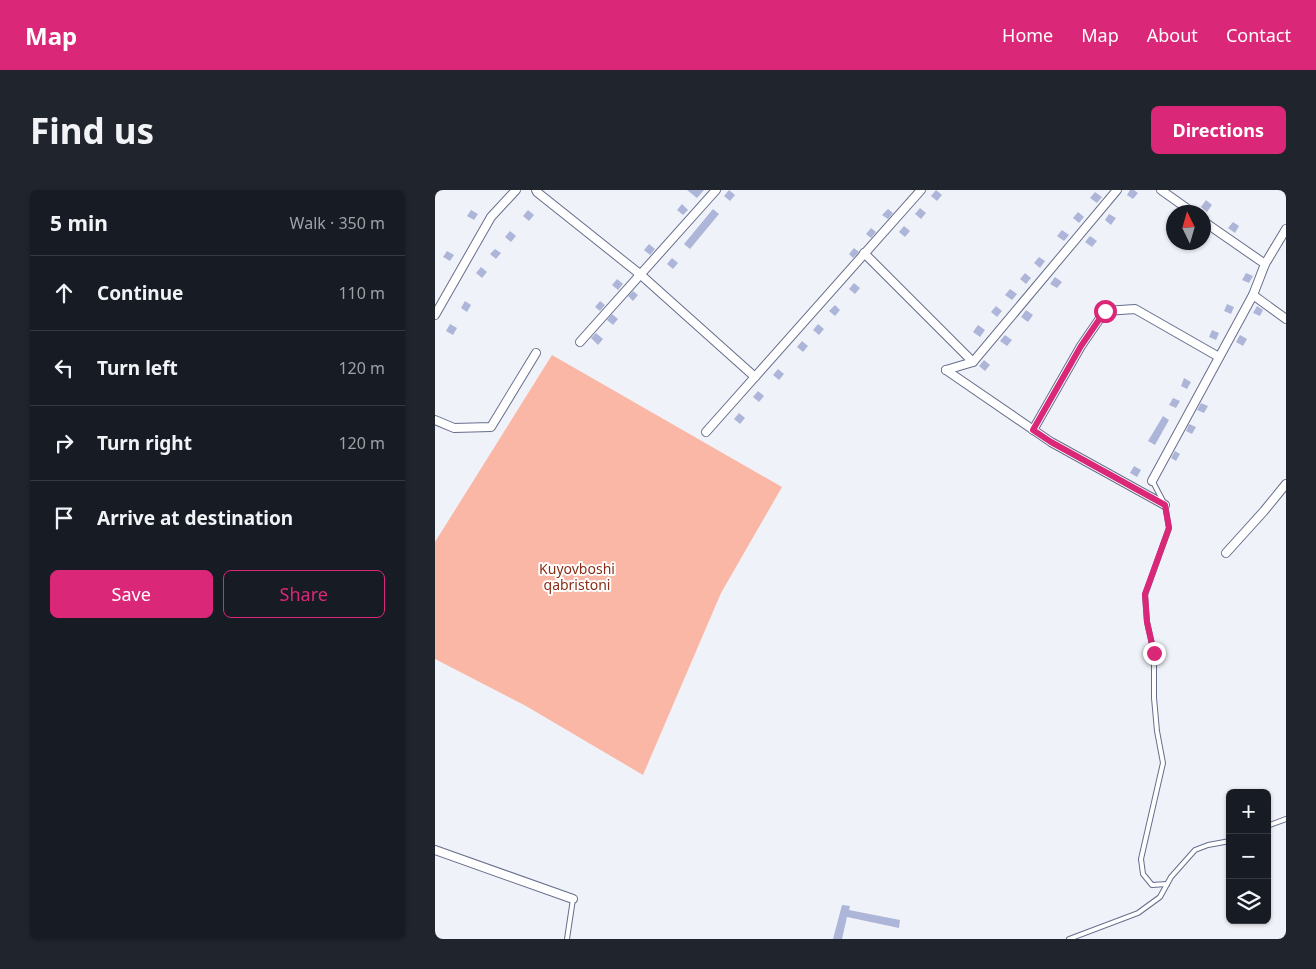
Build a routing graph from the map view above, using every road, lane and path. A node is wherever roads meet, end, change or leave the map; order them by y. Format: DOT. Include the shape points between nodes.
graph roads {
  1 [pos="516,190"];
  2 [pos="536,190"];
  3 [pos="716,190"];
  4 [pos="921,190"];
  5 [pos="1117,190"];
  6 [pos="1161,190"];
  7 [pos="1182,205"];
  8 [pos="1211,227"];
  9 [pos="1286,229"];
  10 [pos="1283,242"];
  11 [pos="865,253"];
  12 [pos="1265,264"];
  13 [pos="641,275"];
  14 [pos="1253,295"];
  15 [pos="435,315"];
  16 [pos="1286,319"];
  17 [pos="580,342"];
  18 [pos="536,354"];
  19 [pos="1219,357"];
  20 [pos="973,362"];
  21 [pos="755,377"];
  22 [pos="435,420"];
  23 [pos="1033,430"];
  24 [pos="706,432"];
  25 [pos="1152,481"];
  26 [pos="1286,484"];
  27 [pos="1165,505"];
  28 [pos="1226,553"];
  29 [pos="1286,819"];
  30 [pos="1271,825"];
  31 [pos="1226,842"];
  32 [pos="435,850"];
  33 [pos="1167,884"];
  34 [pos="573,900"];
  35 [pos="567,939"];
  36 [pos="1069,939"];
  1 -- 15 [label="street" via="491,218"];
  2 -- 13 [label="street"];
  3 -- 13 [label="street"];
  4 -- 11 [label="street"];
  5 -- 20 [label="street"];
  6 -- 7 [label="street"];
  8 -- 12 [label="street"];
  9 -- 10 [label="street"];
  10 -- 12 [label="street"];
  11 -- 20 [label="street"];
  11 -- 21 [label="street"];
  12 -- 14 [label="street"];
  13 -- 17 [label="street"];
  13 -- 21 [label="street"];
  14 -- 16 [label="street"];
  14 -- 19 [label="street"];
  18 -- 22 [label="street" via="491,427 455,428"];
  19 -- 23 [label="street" via="1135,309 1105,311"];
  19 -- 25 [label="street"];
  20 -- 23 [label="street" via="946,370"];
  21 -- 24 [label="street"];
  23 -- 27 [label="street"];
  25 -- 27 [label="lane"];
  26 -- 28 [label="street"];
  27 -- 33 [label="lane" via="1169,528 1145,594 1154,653 1154,698 1163,763 1141,858 1143,874 1152,885"];
  29 -- 30 [label="lane"];
  31 -- 33 [label="lane" via="1195,850"];
  32 -- 34 [label="street"];
  33 -- 36 [label="lane" via="1160,897 1138,912"];
  34 -- 35 [label="lane"];
}
